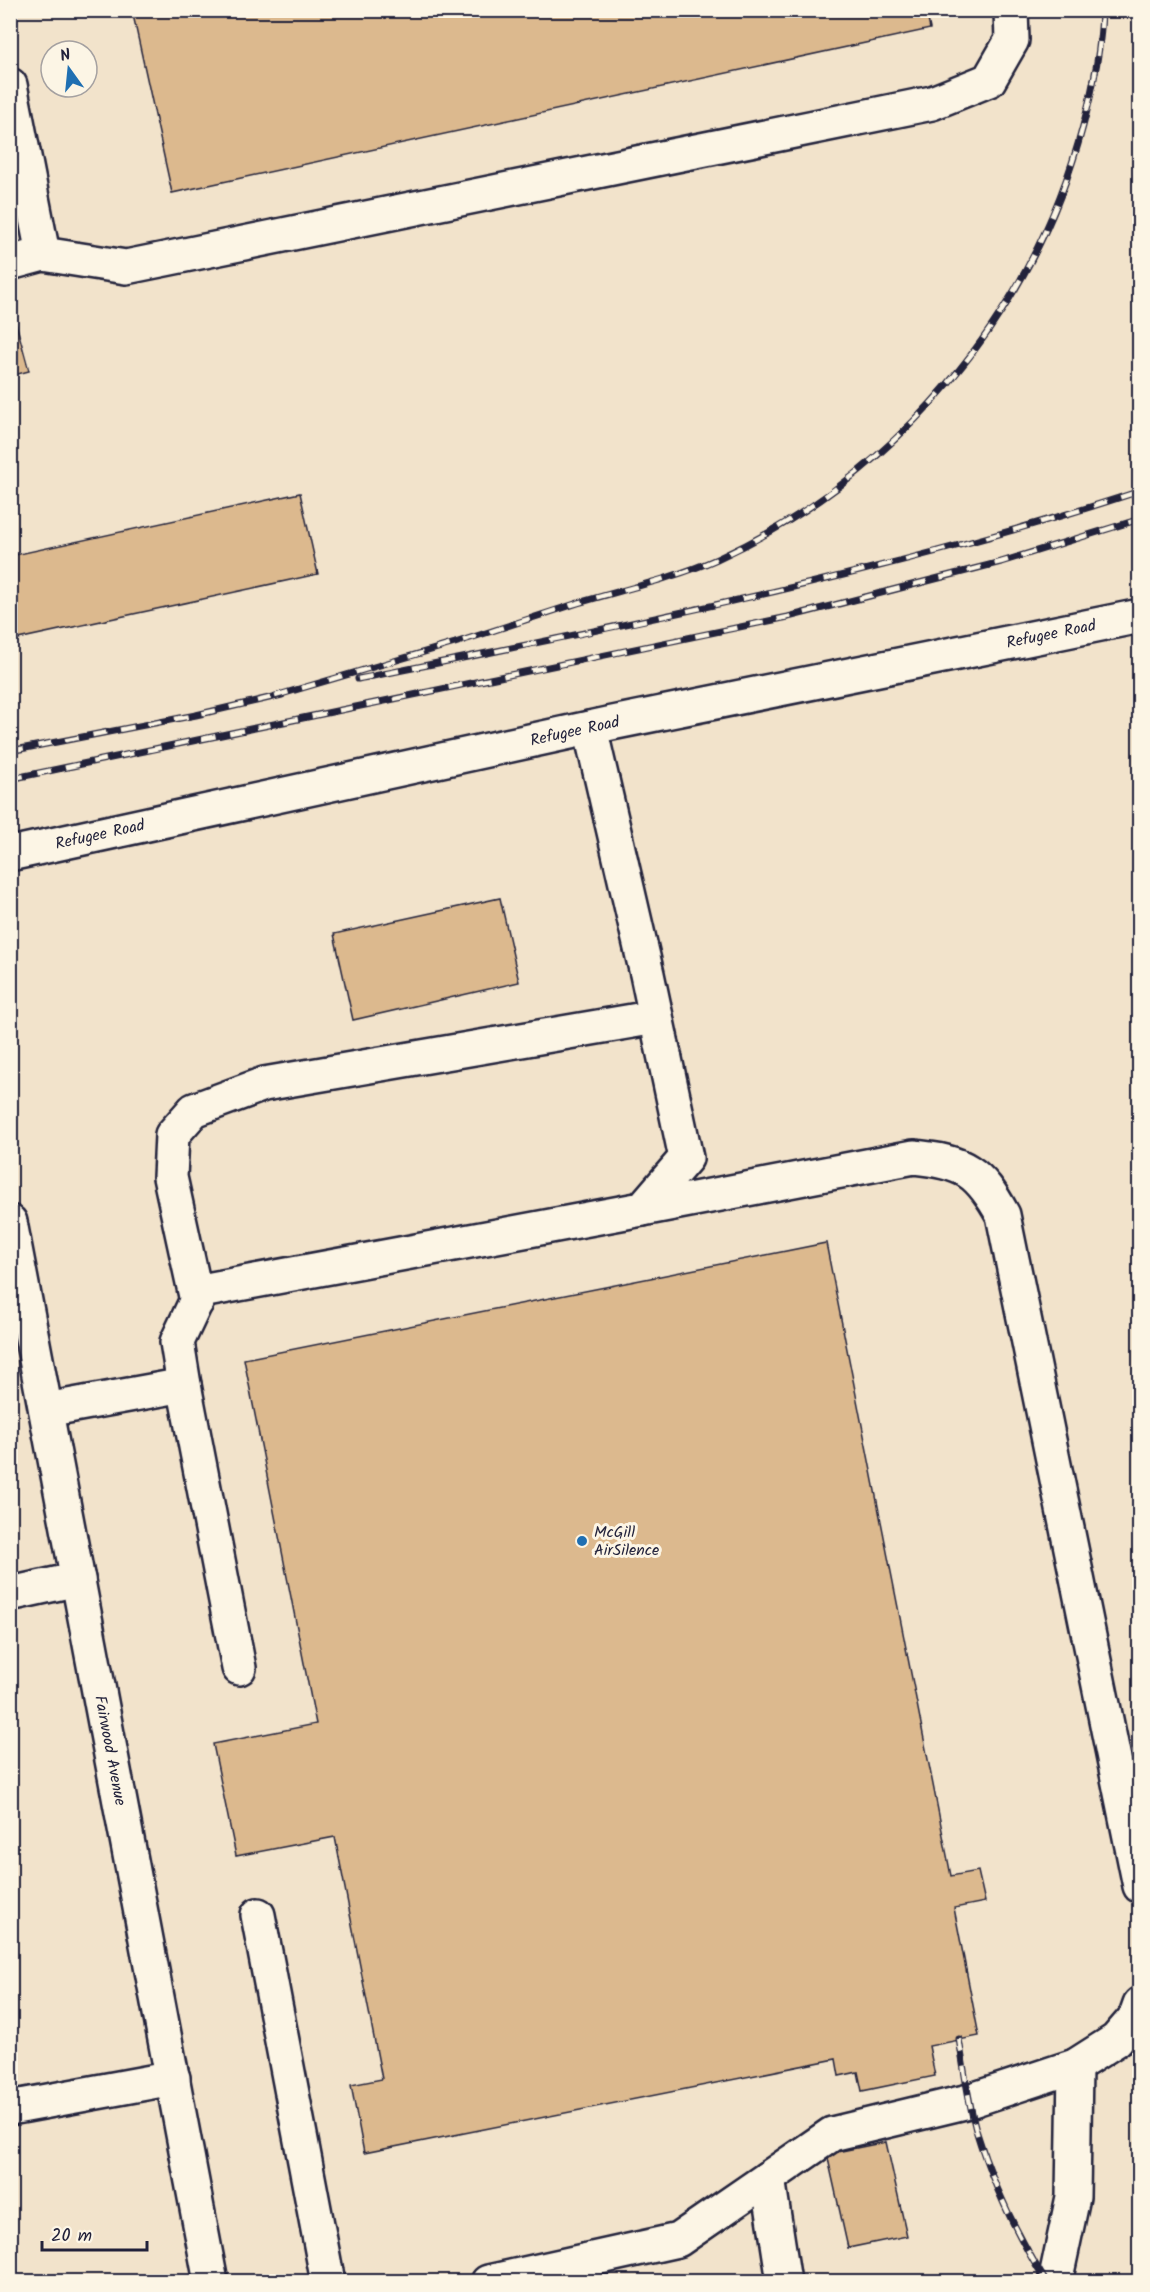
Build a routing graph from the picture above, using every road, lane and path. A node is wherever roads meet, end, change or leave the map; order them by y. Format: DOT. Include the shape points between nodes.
graph roads {
  1 [pos="1011,10"];
  2 [pos="10,85"];
  3 [pos="43,254"];
  4 [pos="10,262"];
  5 [pos="1140,616"];
  6 [pos="590,728"];
  7 [pos="10,854"];
  8 [pos="656,1017"];
  9 [pos="642,1209"];
  10 [pos="10,1222"];
  11 [pos="197,1301"];
  12 [pos="184,1385"];
  13 [pos="46,1410"];
  14 [pos="78,1579"];
  15 [pos="10,1594"];
  16 [pos="240,1668"];
  17 [pos="1140,1886"];
  18 [pos="258,1916"];
  19 [pos="1140,2004"];
  20 [pos="1075,2066"];
  21 [pos="173,2078"];
  22 [pos="10,2108"];
  23 [pos="768,2178"];
  24 [pos="212,2282"];
  25 [pos="328,2282"];
  26 [pos="488,2282"];
  27 [pos="784,2282"];
  28 [pos="1055,2282"];
  1 -- 3 [label="main road" via="1012,40 988,80 932,103 126,267"];
  2 -- 3 [label="main road"];
  3 -- 4 [label="main road"];
  5 -- 6 [label="main road, Refugee Road"];
  6 -- 7 [label="main road, Refugee Road"];
  6 -- 8 [label="main road"];
  8 -- 9 [label="main road" via="686,1158"];
  8 -- 11 [label="main road" via="264,1084 194,1110 172,1135 170,1177"];
  9 -- 11 [label="main road" via="201,1291"];
  9 -- 17 [label="main road" via="914,1157 961,1166 991,1193 1003,1215"];
  10 -- 13 [label="main road, Fairwood Avenue"];
  11 -- 12 [label="main road" via="177,1342"];
  12 -- 13 [label="main road"];
  12 -- 16 [label="main road"];
  13 -- 14 [label="main road, Fairwood Avenue"];
  14 -- 15 [label="main road"];
  14 -- 21 [label="main road, Fairwood Avenue"];
  18 -- 25 [label="main road"];
  19 -- 20 [label="main road" via="1135,2019 1116,2040"];
  20 -- 23 [label="main road" via="969,2101 832,2134"];
  20 -- 28 [label="main road" via="1073,2197"];
  21 -- 22 [label="main road"];
  21 -- 24 [label="main road, Fairwood Avenue"];
  23 -- 26 [label="main road" via="678,2240"];
  23 -- 27 [label="main road"];
}
